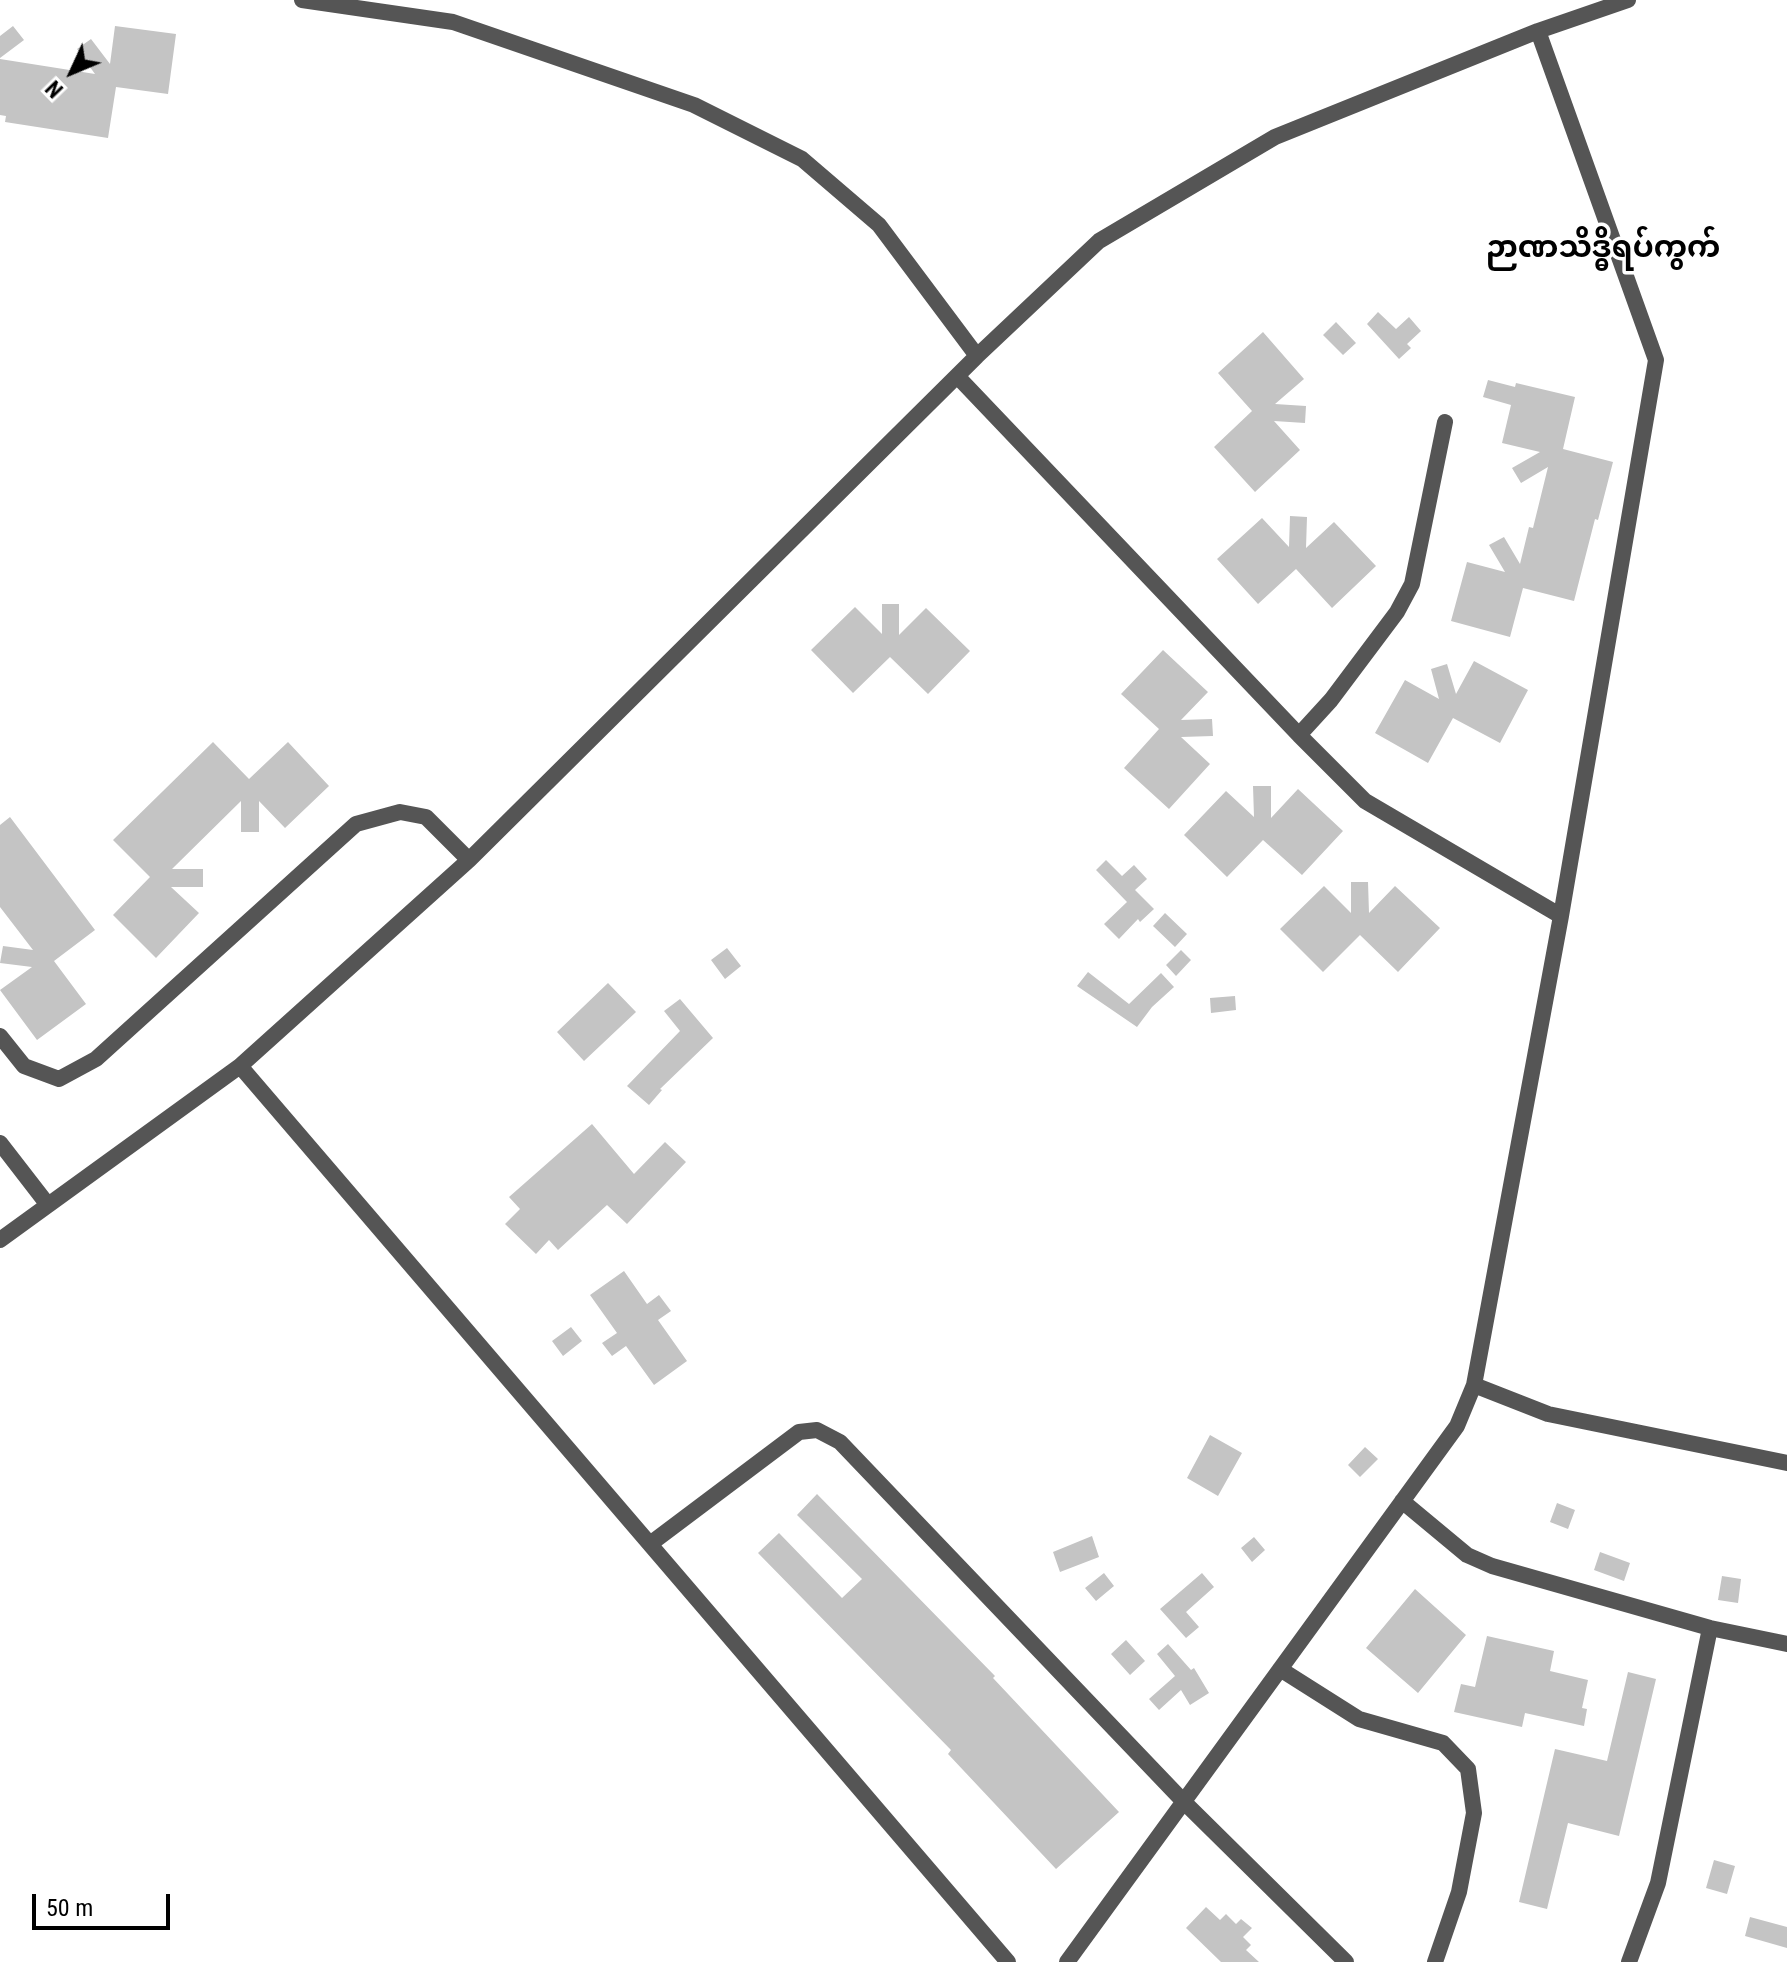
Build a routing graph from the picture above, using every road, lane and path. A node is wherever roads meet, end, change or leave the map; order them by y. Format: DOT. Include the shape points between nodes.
graph roads {
  1 [pos="302,0"];
  2 [pos="1628,0"];
  3 [pos="1538,31"];
  4 [pos="977,356"];
  5 [pos="957,376"];
  6 [pos="1445,422"];
  7 [pos="1299,735"];
  8 [pos="469,860"];
  9 [pos="1561,916"];
  10 [pos="0,1036"];
  11 [pos="240,1066"];
  12 [pos="0,1143"];
  13 [pos="48,1205"];
  14 [pos="0,1240"];
  15 [pos="1474,1385"];
  16 [pos="1787,1463"];
  17 [pos="1402,1501"];
  18 [pos="650,1544"];
  19 [pos="1710,1628"];
  20 [pos="1787,1644"];
  21 [pos="1280,1669"];
  22 [pos="1184,1802"];
  23 [pos="1008,1962"];
  24 [pos="1067,1962"];
  25 [pos="1346,1962"];
  26 [pos="1435,1962"];
  27 [pos="1629,1962"];
  1 -- 4 [label="street" via="453,22 694,105 802,159 879,225"];
  2 -- 3 [label="street"];
  3 -- 4 [label="street" via="1275,137 1099,241"];
  3 -- 9 [label="street" via="1656,360"];
  4 -- 5 [label="street"];
  5 -- 7 [label="street"];
  5 -- 8 [label="street"];
  6 -- 7 [label="street" via="1412,584 1397,612"];
  7 -- 9 [label="street" via="1365,801"];
  8 -- 10 [label="street" via="426,817 400,812 356,824 96,1059 59,1079 24,1066"];
  8 -- 11 [label="street"];
  9 -- 15 [label="street"];
  11 -- 13 [label="street"];
  11 -- 18 [label="street"];
  12 -- 13 [label="street"];
  13 -- 14 [label="street"];
  15 -- 16 [label="street" via="1548,1414"];
  15 -- 17 [label="street" via="1457,1426"];
  17 -- 19 [label="street" via="1467,1555 1492,1566"];
  17 -- 21 [label="street"];
  18 -- 22 [label="street" via="799,1432 817,1430 861,1462"];
  18 -- 23 [label="street"];
  19 -- 20 [label="street"];
  19 -- 27 [label="street" via="1658,1883"];
  21 -- 22 [label="street"];
  21 -- 26 [label="street" via="1359,1719 1443,1743 1468,1769 1474,1813 1459,1892"];
  22 -- 24 [label="street"];
  22 -- 25 [label="street"];
}
